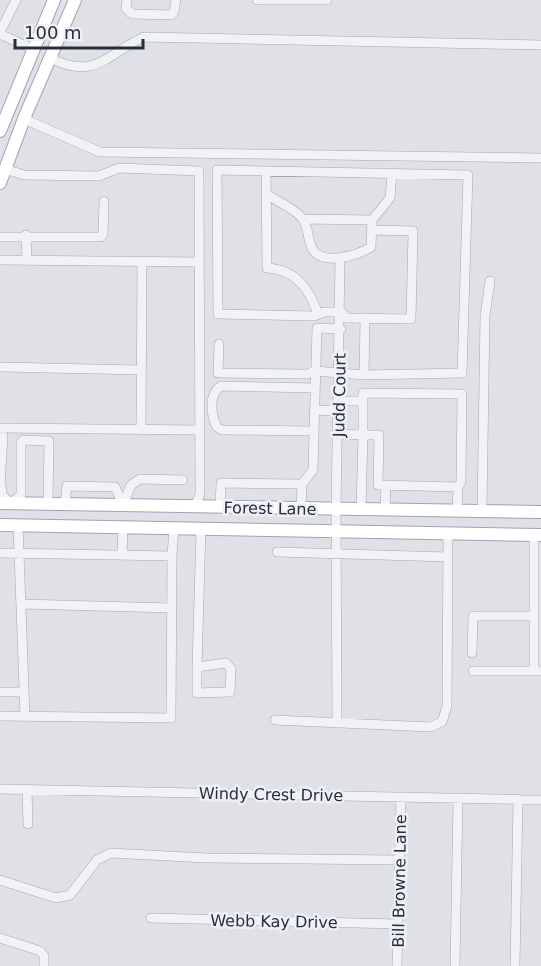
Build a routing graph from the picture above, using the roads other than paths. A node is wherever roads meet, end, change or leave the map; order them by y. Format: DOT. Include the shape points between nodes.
graph roads {
  1 [pos="16,0"];
  2 [pos="54,0"];
  3 [pos="75,0"];
  4 [pos="127,0"];
  5 [pos="176,0"];
  6 [pos="257,0"];
  7 [pos="327,0"];
  8 [pos="0,33"];
  9 [pos="541,45"];
  10 [pos="33,49"];
  11 [pos="50,58"];
  12 [pos="24,119"];
  13 [pos="1,126"];
  14 [pos="541,158"];
  15 [pos="5,169"];
  16 [pos="266,171"];
  17 [pos="392,174"];
  18 [pos="0,183"];
  19 [pos="266,194"];
  20 [pos="104,201"];
  21 [pos="303,219"];
  22 [pos="372,225"];
  23 [pos="26,235"];
  24 [pos="0,237"];
  25 [pos="340,259"];
  26 [pos="0,260"];
  27 [pos="27,260"];
  28 [pos="142,262"];
  29 [pos="198,262"];
  30 [pos="490,281"];
  31 [pos="341,312"];
  32 [pos="318,314"];
  33 [pos="365,318"];
  34 [pos="341,329"];
  35 [pos="219,344"];
  36 [pos="0,367"];
  37 [pos="141,370"];
  38 [pos="315,370"];
  39 [pos="340,371"];
  40 [pos="364,375"];
  41 [pos="315,388"];
  42 [pos="363,401"];
  43 [pos="339,406"];
  44 [pos="314,410"];
  45 [pos="141,429"];
  46 [pos="200,430"];
  47 [pos="314,431"];
  48 [pos="1,432"];
  49 [pos="338,434"];
  50 [pos="363,435"];
  51 [pos="183,480"];
  52 [pos="302,484"];
  53 [pos="1,485"];
  54 [pos="362,485"];
  55 [pos="382,485"];
  56 [pos="458,487"];
  57 [pos="5,503"];
  58 [pos="48,504"];
  59 [pos="65,504"];
  60 [pos="123,505"];
  61 [pos="195,507"];
  62 [pos="220,507"];
  63 [pos="301,508"];
  64 [pos="336,509"];
  65 [pos="361,509"];
  66 [pos="385,510"];
  67 [pos="457,511"];
  68 [pos="482,511"];
  69 [pos="538,512"];
  70 [pos="0,525"];
  71 [pos="18,525"];
  72 [pos="123,527"];
  73 [pos="174,528"];
  74 [pos="201,529"];
  75 [pos="220,529"];
  76 [pos="336,531"];
  77 [pos="448,533"];
  78 [pos="538,534"];
  79 [pos="278,552"];
  80 [pos="0,553"];
  81 [pos="20,553"];
  82 [pos="337,554"];
  83 [pos="122,555"];
  84 [pos="172,556"];
  85 [pos="448,557"];
  86 [pos="22,604"];
  87 [pos="171,608"];
  88 [pos="534,616"];
  89 [pos="472,653"];
  90 [pos="197,667"];
  91 [pos="472,671"];
  92 [pos="537,671"];
  93 [pos="0,692"];
  94 [pos="24,692"];
  95 [pos="0,716"];
  96 [pos="25,716"];
  97 [pos="274,720"];
  98 [pos="337,723"];
  99 [pos="0,789"];
  100 [pos="27,789"];
  101 [pos="401,797"];
  102 [pos="458,798"];
  103 [pos="518,799"];
  104 [pos="541,800"];
  105 [pos="28,824"];
  106 [pos="399,860"];
  107 [pos="0,880"];
  108 [pos="151,918"];
  109 [pos="398,924"];
  110 [pos="0,938"];
  111 [pos="44,966"];
  112 [pos="397,966"];
  113 [pos="455,966"];
  114 [pos="515,966"];
  1 -- 8 [label="street"];
  2 -- 10 [label="main road"];
  3 -- 11 [label="main road"];
  4 -- 5 [label="street" via="126,8 132,14 171,15"];
  6 -- 7 [label="street"];
  8 -- 10 [label="street"];
  9 -- 11 [label="street" via="144,37 96,66 83,69"];
  10 -- 11 [label="main road"];
  10 -- 13 [label="main road"];
  11 -- 12 [label="main road"];
  12 -- 14 [label="street" via="100,152"];
  12 -- 15 [label="main road"];
  15 -- 18 [label="main road"];
  15 -- 29 [label="street" via="24,175 99,176 119,168 199,171"];
  16 -- 17 [label="street"];
  16 -- 19 [label="street"];
  16 -- 32 [label="street" via="217,170 218,314"];
  17 -- 22 [label="street" via="390,198"];
  17 -- 40 [label="street" via="468,175 462,373"];
  19 -- 21 [label="street"];
  19 -- 32 [label="street" via="267,268 284,269 308,289"];
  20 -- 23 [label="street" via="101,237"];
  21 -- 22 [label="street"];
  21 -- 25 [label="street" via="312,250"];
  22 -- 25 [label="street" via="371,248"];
  22 -- 33 [label="street" via="413,231 411,319"];
  23 -- 24 [label="street"];
  23 -- 27 [label="street"];
  25 -- 31 [label="street, Judd Court"];
  26 -- 27 [label="street"];
  27 -- 28 [label="street"];
  28 -- 29 [label="street"];
  28 -- 37 [label="street"];
  29 -- 46 [label="street"];
  30 -- 68 [label="street" via="484,316"];
  31 -- 32 [label="street"];
  31 -- 33 [label="street" via="347,318"];
  31 -- 34 [label="street, Judd Court"];
  33 -- 40 [label="street"];
  34 -- 38 [label="street" via="316,328"];
  34 -- 39 [label="street, Judd Court"];
  35 -- 38 [label="street" via="218,373 307,374"];
  36 -- 37 [label="street"];
  37 -- 45 [label="street"];
  38 -- 39 [label="street"];
  38 -- 41 [label="street"];
  39 -- 40 [label="street"];
  39 -- 43 [label="street, Judd Court"];
  41 -- 44 [label="street"];
  41 -- 47 [label="street" via="220,386 213,395 212,413 217,428 222,430"];
  42 -- 43 [label="street"];
  42 -- 50 [label="street"];
  42 -- 56 [label="street" via="363,393 462,394"];
  43 -- 44 [label="street"];
  43 -- 49 [label="street, Judd Court"];
  44 -- 47 [label="street"];
  45 -- 46 [label="street"];
  45 -- 48 [label="street"];
  46 -- 61 [label="street" via="200,494"];
  47 -- 52 [label="street" via="313,470"];
  48 -- 53 [label="street"];
  49 -- 50 [label="street"];
  49 -- 64 [label="street, Judd Court"];
  50 -- 54 [label="street"];
  50 -- 55 [label="street" via="379,435"];
  51 -- 60 [label="street" via="140,480 131,485"];
  52 -- 62 [label="street" via="221,483"];
  52 -- 63 [label="street"];
  53 -- 57 [label="street"];
  54 -- 55 [label="street"];
  54 -- 65 [label="street"];
  55 -- 56 [label="street"];
  55 -- 66 [label="street"];
  56 -- 67 [label="street"];
  57 -- 58 [label="main road, Forest Lane"];
  57 -- 58 [label="street" via="21,495 23,440 51,444"];
  57 -- 71 [label="main road"];
  58 -- 59 [label="main road, Forest Lane"];
  59 -- 60 [label="main road, Forest Lane"];
  59 -- 60 [label="street" via="67,486 92,486 115,487"];
  60 -- 61 [label="main road, Forest Lane"];
  60 -- 72 [label="main road"];
  61 -- 62 [label="main road, Forest Lane"];
  62 -- 63 [label="main road, Forest Lane"];
  62 -- 75 [label="main road"];
  63 -- 64 [label="main road, Forest Lane"];
  64 -- 65 [label="main road, Forest Lane"];
  64 -- 76 [label="street, Judd Court"];
  65 -- 66 [label="main road, Forest Lane"];
  66 -- 67 [label="main road, Forest Lane"];
  67 -- 68 [label="main road, Forest Lane"];
  68 -- 69 [label="main road, Forest Lane"];
  69 -- 78 [label="main road"];
  70 -- 71 [label="main road, Forest Lane"];
  71 -- 72 [label="main road, Forest Lane"];
  71 -- 81 [label="street"];
  72 -- 73 [label="main road, Forest Lane"];
  72 -- 83 [label="street"];
  73 -- 74 [label="main road, Forest Lane"];
  73 -- 84 [label="street"];
  74 -- 75 [label="main road, Forest Lane"];
  74 -- 90 [label="street"];
  75 -- 76 [label="main road, Forest Lane"];
  76 -- 77 [label="main road, Forest Lane"];
  76 -- 82 [label="street, Judd Court"];
  77 -- 78 [label="main road, Forest Lane"];
  77 -- 85 [label="street"];
  78 -- 88 [label="street"];
  79 -- 82 [label="street"];
  80 -- 81 [label="street"];
  81 -- 83 [label="street"];
  81 -- 86 [label="street"];
  82 -- 85 [label="street"];
  82 -- 98 [label="street, Judd Court"];
  83 -- 84 [label="street"];
  84 -- 87 [label="street"];
  85 -- 98 [label="street" via="447,706 441,722 430,727"];
  86 -- 87 [label="street"];
  86 -- 94 [label="street"];
  87 -- 96 [label="street" via="171,718"];
  88 -- 89 [label="street" via="473,616"];
  88 -- 92 [label="street"];
  90 -- 90 [label="street" via="197,693 230,692 230,665"];
  91 -- 92 [label="street"];
  93 -- 94 [label="street"];
  94 -- 96 [label="street"];
  95 -- 96 [label="street"];
  97 -- 98 [label="street"];
  99 -- 100 [label="street, Windy Crest Drive"];
  100 -- 101 [label="street, Windy Crest Drive"];
  100 -- 105 [label="street"];
  101 -- 102 [label="street, Windy Crest Drive"];
  101 -- 106 [label="street, Bill Browne Lane"];
  102 -- 103 [label="street, Windy Crest Drive"];
  102 -- 113 [label="street"];
  103 -- 104 [label="street, Windy Crest Drive"];
  103 -- 114 [label="street"];
  106 -- 107 [label="street" via="206,858 123,852 97,860 64,898"];
  106 -- 109 [label="street, Bill Browne Lane"];
  108 -- 109 [label="street, Webb Kay Drive"];
  109 -- 112 [label="street, Bill Browne Lane"];
  110 -- 111 [label="street" via="39,951 44,956"];
}
